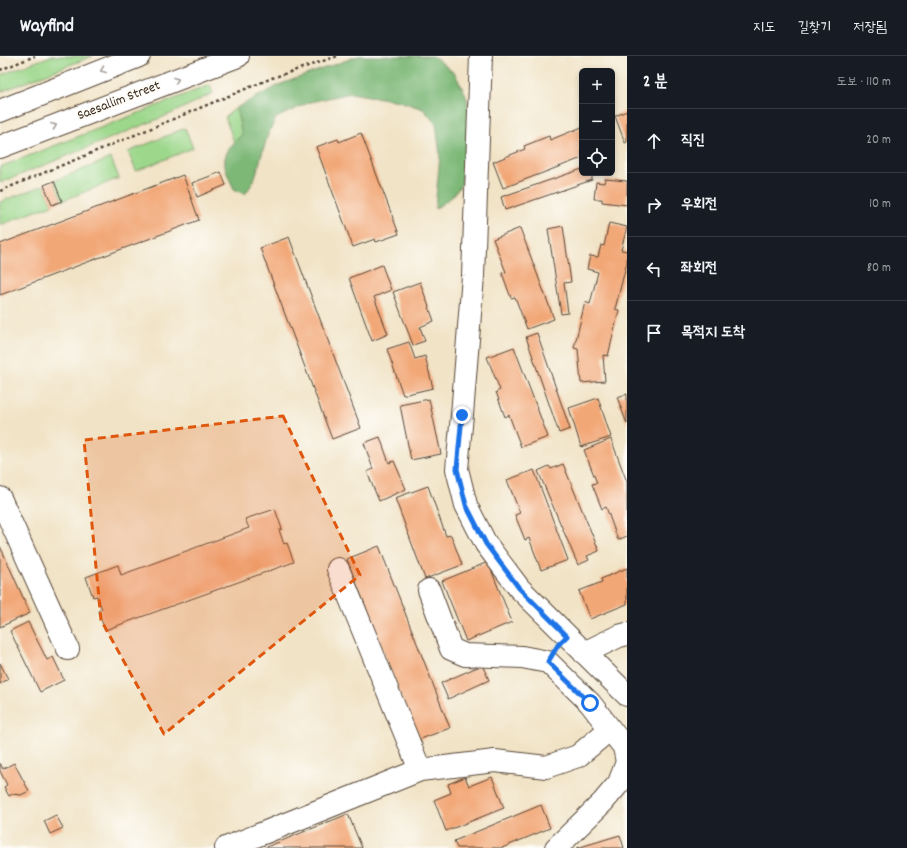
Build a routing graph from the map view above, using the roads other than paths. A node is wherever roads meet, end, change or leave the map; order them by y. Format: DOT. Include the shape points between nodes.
graph roads {
  1 [pos="139,56"];
  2 [pos="238,56"];
  3 [pos="481,56"];
  4 [pos="0,111"];
  5 [pos="0,147"];
  6 [pos="0,498"];
  7 [pos="338,569"];
  8 [pos="429,590"];
  9 [pos="627,634"];
  10 [pos="567,636"];
  11 [pos="68,649"];
  12 [pos="584,653"];
  13 [pos="548,662"];
  14 [pos="627,695"];
  15 [pos="610,729"];
  16 [pos="420,770"];
  17 [pos="226,848"];
  18 [pos="556,848"];
  1 -- 4 [label="street, one-way"];
  5 -- 2 [label="street, Saesallim Street, one-way"];
  3 -- 10 [label="street" via="473,276 457,469 466,505 486,544 519,588"];
  6 -- 11 [label="street"];
  7 -- 16 [label="street"];
  8 -- 13 [label="street" via="451,649 466,656 522,657"];
  9 -- 12 [label="street"];
  10 -- 12 [label="street"];
  10 -- 13 [label="street"];
  12 -- 14 [label="street"];
  13 -- 15 [label="street" via="590,703"];
  15 -- 16 [label="street" via="578,756 546,767 494,761"];
  15 -- 18 [label="street" via="624,747 627,762 619,783"];
  16 -- 17 [label="street"];
}
